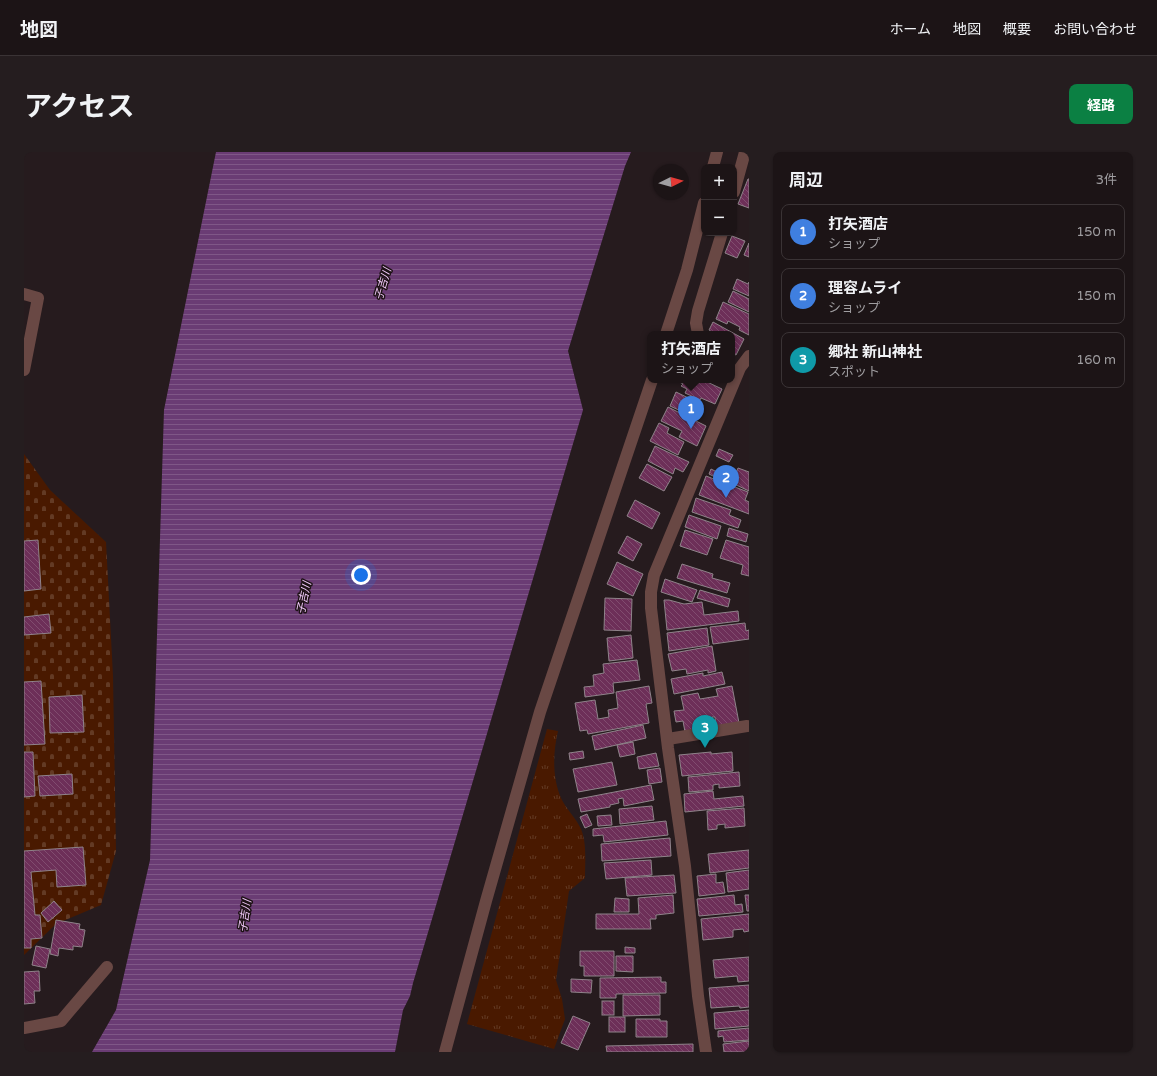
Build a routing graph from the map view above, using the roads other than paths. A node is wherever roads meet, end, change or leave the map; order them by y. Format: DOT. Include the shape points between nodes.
graph roads {
  1 [pos="717,152"];
  2 [pos="746,152"];
  3 [pos="714,164"];
  4 [pos="737,182"];
  5 [pos="701,215"];
  6 [pos="721,236"];
  7 [pos="24,294"];
  8 [pos="667,331"];
  9 [pos="697,331"];
  10 [pos="749,356"];
  11 [pos="736,366"];
  12 [pos="24,370"];
  13 [pos="651,383"];
  14 [pos="729,383"];
  15 [pos="747,726"];
  16 [pos="668,739"];
  17 [pos="107,967"];
  18 [pos="24,1028"];
  19 [pos="445,1052"];
  20 [pos="706,1052"];
  1 -- 3 [label="street"];
  2 -- 4 [label="street"];
  5 -- 8 [label="street" via="687,270"];
  6 -- 9 [label="street" via="698,311"];
  7 -- 12 [label="street" via="38,298"];
  10 -- 11 [label="street"];
  13 -- 19 [label="street" via="540,712"];
  14 -- 16 [label="street" via="654,575 651,592"];
  15 -- 16 [label="street"];
  16 -- 20 [label="street"];
  17 -- 18 [label="street" via="61,1021"];
}
